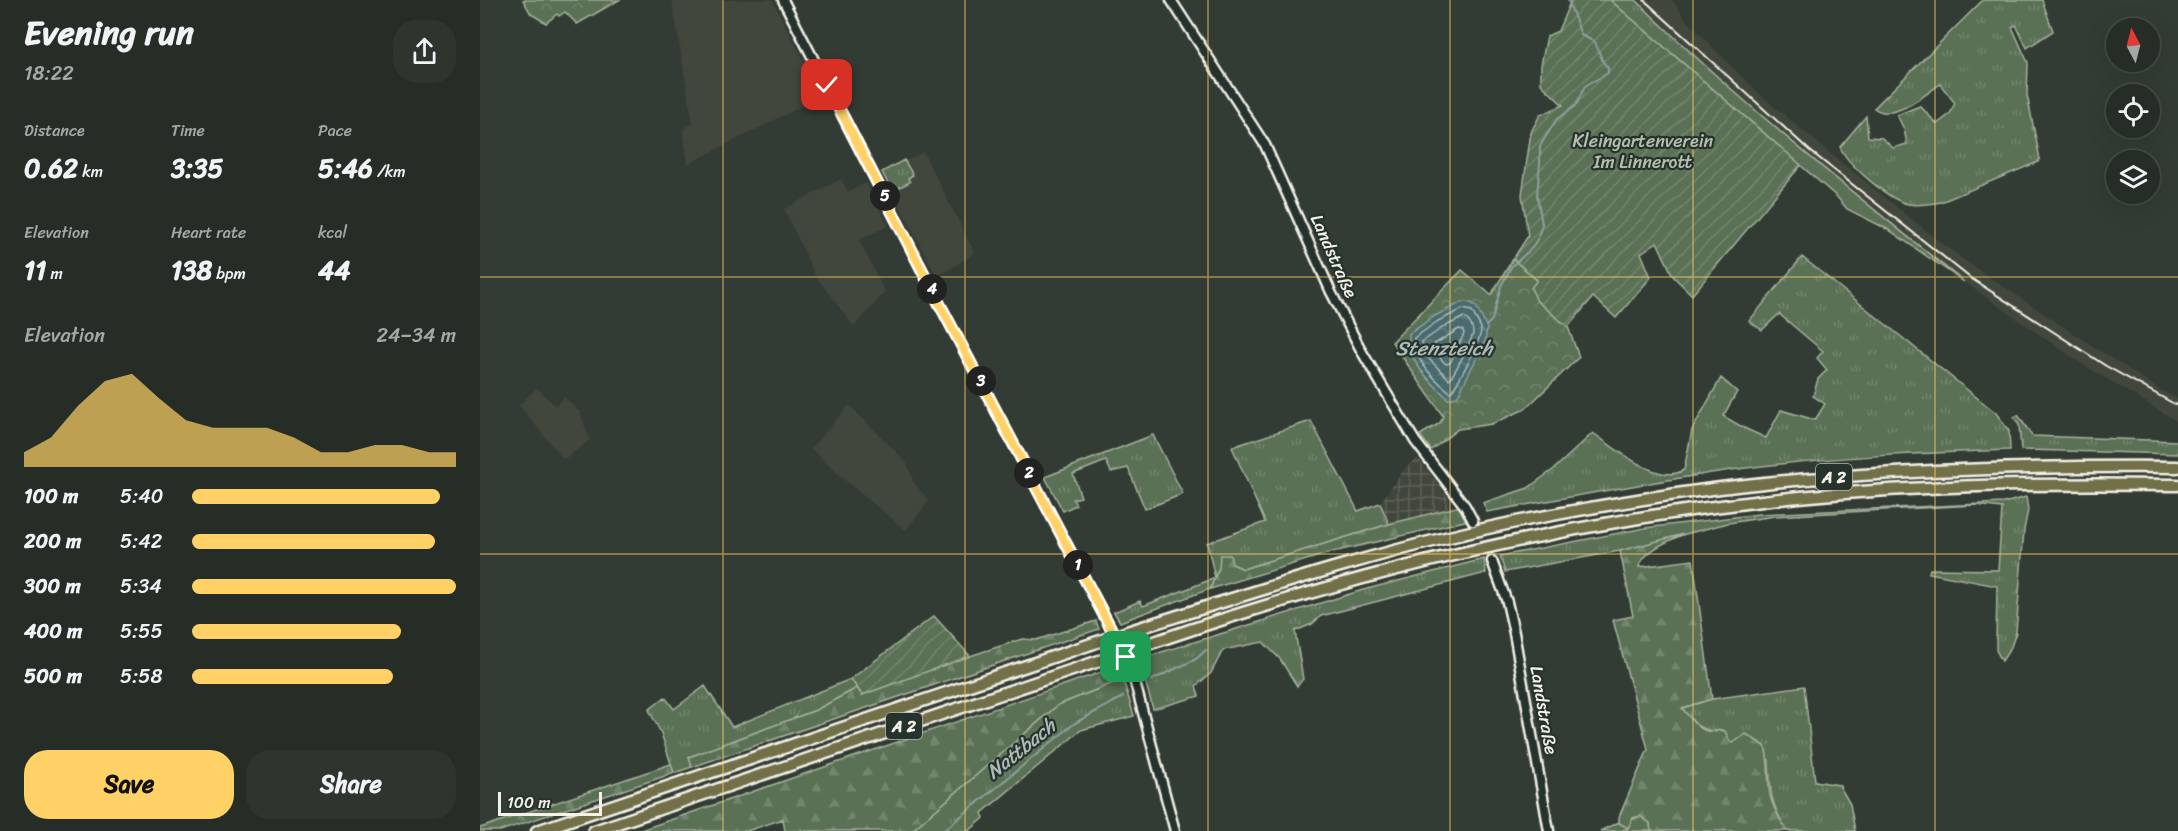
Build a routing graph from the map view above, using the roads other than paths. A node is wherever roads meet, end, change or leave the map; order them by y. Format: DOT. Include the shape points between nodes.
graph roads {
  1 [pos="783,0"];
  2 [pos="1171,0"];
  3 [pos="2178,467"];
  4 [pos="2178,485"];
  5 [pos="1473,521"];
  6 [pos="1492,561"];
  7 [pos="537,831"];
  8 [pos="594,831"];
  9 [pos="1175,831"];
  10 [pos="1549,831"];
  1 -- 9 [label="main road" via="1126,657"];
  2 -- 5 [label="main road, Landstraße" via="1265,144 1362,352 1415,441"];
  3 -- 7 [label="highway, A 2, bridge" via="1892,472 1763,483 1530,519 1299,577"];
  4 -- 8 [label="highway, A 2, bridge" via="1892,489 1763,500 1532,537 1303,594"];
  6 -- 10 [label="main road, Landstraße" via="1514,633"];
}
